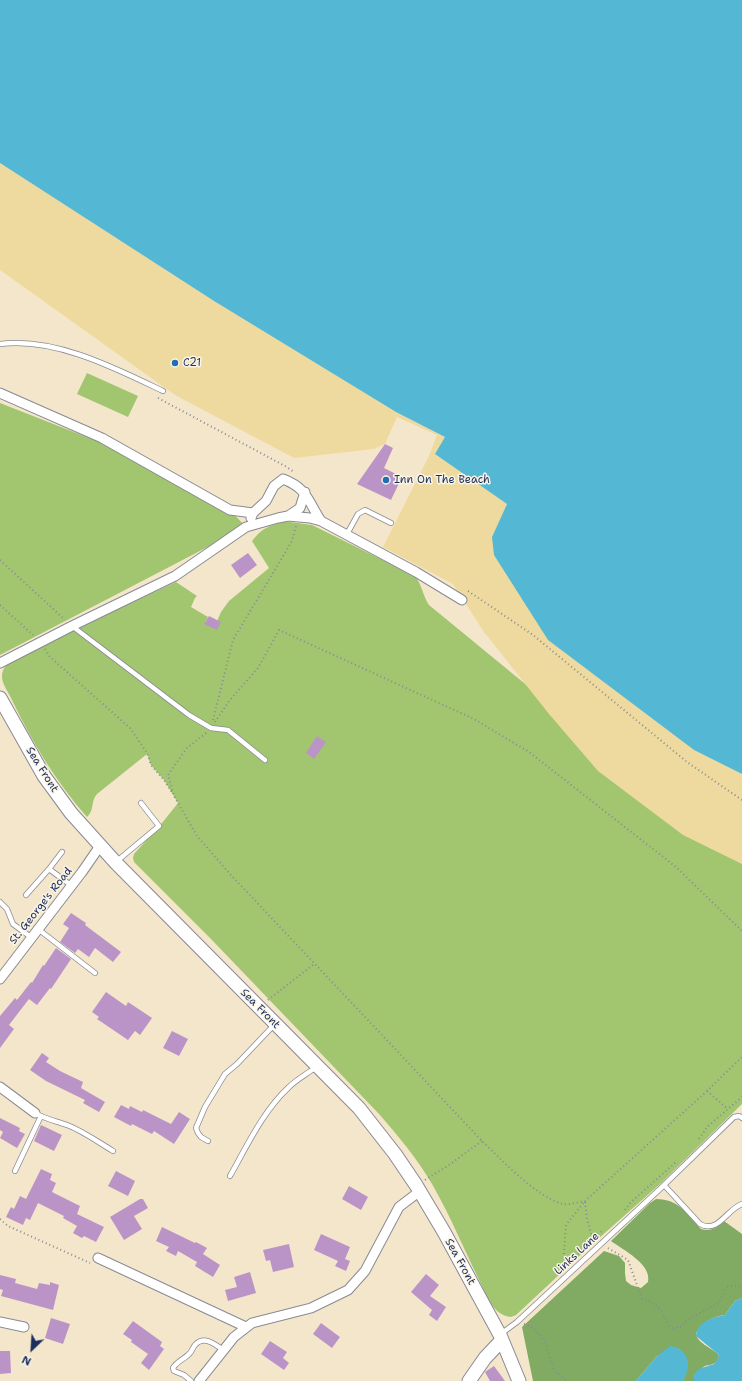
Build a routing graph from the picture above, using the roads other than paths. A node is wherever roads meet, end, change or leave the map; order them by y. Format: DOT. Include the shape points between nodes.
graph roads {
  1 [pos="0,344"];
  2 [pos="163,391"];
  3 [pos="0,393"];
  4 [pos="305,492"];
  5 [pos="253,513"];
  6 [pos="288,516"];
  7 [pos="321,521"];
  8 [pos="391,522"];
  9 [pos="246,527"];
  10 [pos="347,534"];
  11 [pos="462,600"];
  12 [pos="72,626"];
  13 [pos="0,663"];
  14 [pos="0,698"];
  15 [pos="265,760"];
  16 [pos="141,803"];
  17 [pos="100,846"];
  18 [pos="62,852"];
  19 [pos="116,863"];
  20 [pos="49,869"];
  21 [pos="72,886"];
  22 [pos="26,894"];
  23 [pos="0,902"];
  24 [pos="38,929"];
  25 [pos="32,938"];
  26 [pos="95,973"];
  27 [pos="0,979"];
  28 [pos="275,1024"];
  29 [pos="318,1066"];
  30 [pos="0,1087"];
  31 [pos="38,1115"];
  32 [pos="742,1118"];
  33 [pos="208,1141"];
  34 [pos="113,1151"];
  35 [pos="15,1170"];
  36 [pos="230,1176"];
  37 [pos="664,1185"];
  38 [pos="418,1188"];
  39 [pos="742,1204"];
  40 [pos="96,1261"];
  41 [pos="0,1322"];
  42 [pos="24,1327"];
  43 [pos="246,1327"];
  44 [pos="501,1338"];
  45 [pos="223,1350"];
  46 [pos="191,1381"];
  47 [pos="199,1381"];
  48 [pos="469,1381"];
  49 [pos="519,1381"];
  1 -- 2 [label="lane" via="22,342 90,357"];
  3 -- 5 [label="street" via="102,438 230,510"];
  4 -- 5 [label="street" via="294,483 283,479 274,486 266,501"];
  4 -- 6 [label="street" via="300,508"];
  4 -- 7 [label="street"];
  5 -- 9 [label="street"];
  6 -- 7 [label="street"];
  6 -- 9 [label="street"];
  7 -- 10 [label="street"];
  8 -- 10 [label="lane" via="365,510 358,514"];
  9 -- 12 [label="street" via="175,576"];
  10 -- 11 [label="street"];
  12 -- 13 [label="street"];
  12 -- 15 [label="lane" via="189,715 211,728 228,730"];
  14 -- 17 [label="street, Sea Front" via="44,776 71,814"];
  16 -- 19 [label="lane" via="159,826"];
  17 -- 19 [label="street, Sea Front"];
  17 -- 21 [label="street, St. George's Road"];
  18 -- 20 [label="lane"];
  19 -- 28 [label="street, Sea Front"];
  20 -- 21 [label="lane"];
  20 -- 22 [label="lane"];
  21 -- 24 [label="street, St. George's Road"];
  23 -- 25 [label="lane" via="7,909 13,924"];
  24 -- 25 [label="street, St. George's Road"];
  24 -- 26 [label="lane"];
  25 -- 27 [label="street, St. George's Road"];
  28 -- 29 [label="street, Sea Front"];
  28 -- 33 [label="lane" via="224,1074 211,1096 196,1128 201,1137"];
  29 -- 36 [label="lane" via="289,1086 276,1100"];
  29 -- 38 [label="street, Sea Front" via="359,1108"];
  30 -- 31 [label="street"];
  31 -- 34 [label="lane" via="68,1125"];
  31 -- 35 [label="lane"];
  32 -- 37 [label="lane, Links Lane" via="734,1117"];
  37 -- 39 [label="lane" via="700,1224 707,1227 715,1226 736,1206"];
  37 -- 44 [label="lane, Links Lane"];
  38 -- 43 [label="street" via="399,1207 365,1270 348,1290 311,1308 252,1323"];
  38 -- 44 [label="street, Sea Front"];
  40 -- 43 [label="street"];
  41 -- 42 [label="street"];
  43 -- 45 [label="street"];
  44 -- 48 [label="street"];
  44 -- 49 [label="street, Sea Front"];
  45 -- 46 [label="lane" via="211,1342 199,1342 190,1353 176,1363 174,1371"];
  45 -- 47 [label="street"];
}
